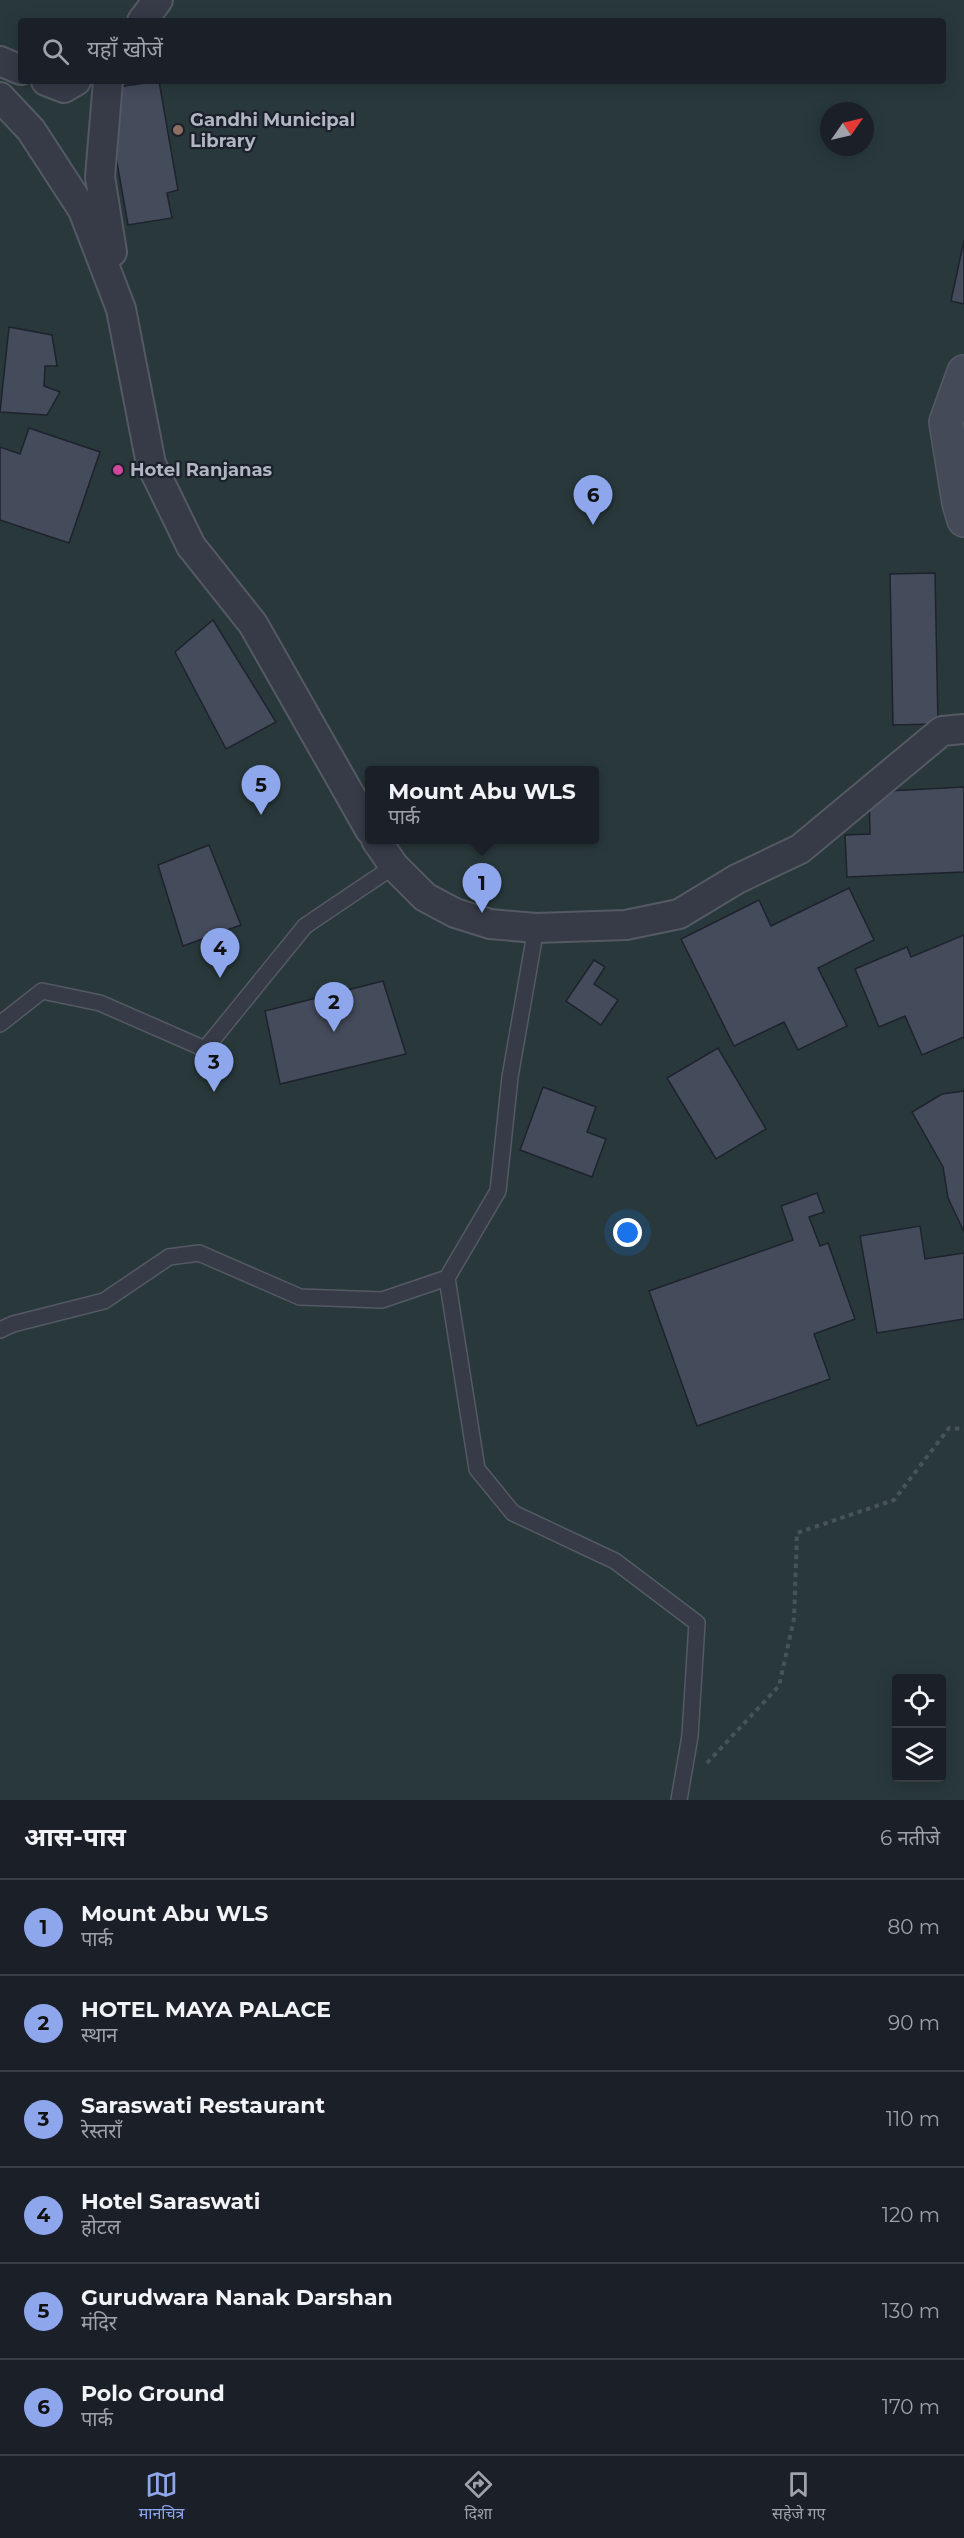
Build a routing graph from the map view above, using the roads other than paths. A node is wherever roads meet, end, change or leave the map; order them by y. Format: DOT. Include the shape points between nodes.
graph roads {
  1 [pos="158,0"];
  2 [pos="144,18"];
  3 [pos="0,62"];
  4 [pos="18,69"];
  5 [pos="54,84"];
  6 [pos="71,84"];
  7 [pos="108,84"];
  8 [pos="0,97"];
  9 [pos="122,317"];
  10 [pos="964,372"];
  11 [pos="964,519"];
  12 [pos="964,729"];
  13 [pos="365,823"];
  14 [pos="379,844"];
  15 [pos="394,866"];
  16 [pos="536,928"];
  17 [pos="0,1024"];
  18 [pos="447,1278"];
  19 [pos="0,1330"];
  20 [pos="679,1798"];
  1 -- 2 [label="street"];
  3 -- 4 [label="street"];
  5 -- 6 [label="street" via="64,88"];
  7 -- 9 [label="street" via="99,177"];
  8 -- 9 [label="street" via="31,130 83,210"];
  9 -- 13 [label="street" via="151,464 191,546 253,624"];
  10 -- 11 [label="main road" via="946,422"];
  12 -- 16 [label="street" via="942,731 800,849 737,879 679,914 626,925"];
  14 -- 15 [label="street"];
  15 -- 16 [label="street" via="425,897 455,913 490,924"];
  15 -- 17 [label="lane" via="304,926 205,1049 100,1003 42,992"];
  16 -- 18 [label="lane" via="510,1077 498,1191"];
  18 -- 19 [label="lane" via="382,1300 300,1297 199,1253 169,1257 104,1301"];
  18 -- 20 [label="lane" via="477,1469 513,1512 615,1561 697,1623 690,1736"];
}
